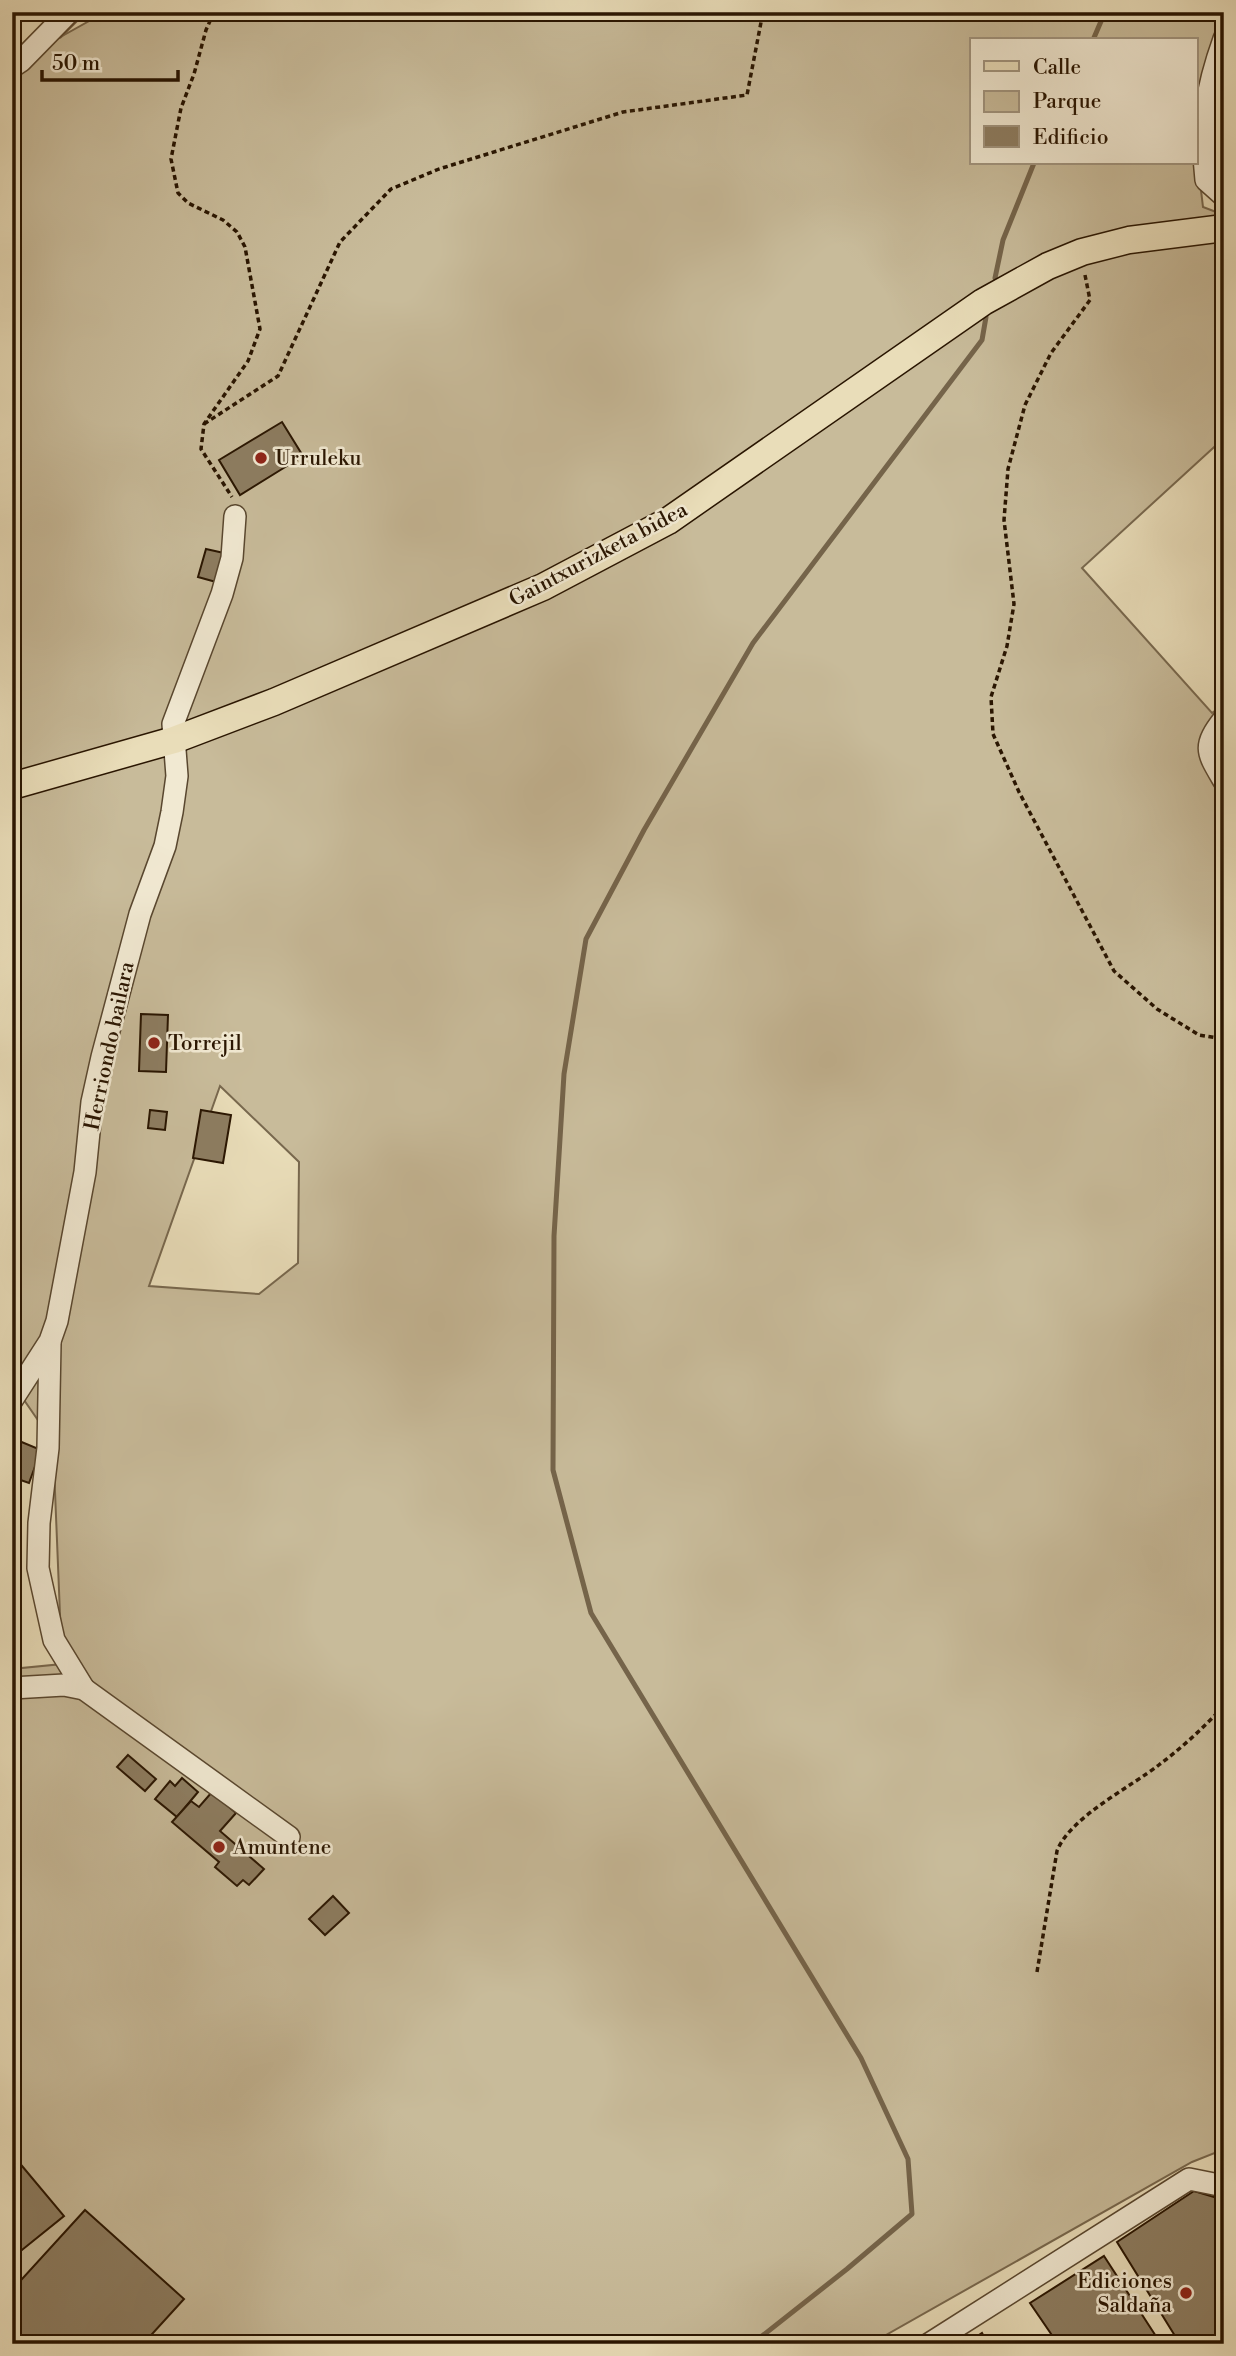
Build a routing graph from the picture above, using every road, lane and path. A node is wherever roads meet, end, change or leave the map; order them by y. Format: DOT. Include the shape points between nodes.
graph roads {
  1 [pos="69,12"];
  2 [pos="214,12"];
  3 [pos="763,12"];
  4 [pos="1224,39"];
  5 [pos="12,67"];
  6 [pos="1222,196"];
  7 [pos="1224,228"];
  8 [pos="1082,252"];
  9 [pos="204,424"];
  10 [pos="235,516"];
  11 [pos="1224,719"];
  12 [pos="173,740"];
  13 [pos="1224,781"];
  14 [pos="12,786"];
  15 [pos="1224,1039"];
  16 [pos="50,1341"];
  17 [pos="15,1389"];
  18 [pos="12,1688"];
  19 [pos="83,1689"];
  20 [pos="1224,1706"];
  21 [pos="289,1838"];
  22 [pos="1037,1972"];
  23 [pos="1224,2186"];
  24 [pos="929,2344"];
  1 -- 5 [label="street"];
  2 -- 9 [label="path" via="183,100 172,159 178,194 223,220 245,247 260,329 248,361"];
  3 -- 9 [label="path" via="747,94 623,112 439,169 391,189 340,242 278,376"];
  4 -- 6 [label="street" via="1212,74 1202,147 1206,180"];
  7 -- 8 [label="main road, Gaintxurizketa bidea" via="1129,240"];
  8 -- 12 [label="main road, Gaintxurizketa bidea" via="1048,265 983,302 667,521 543,587"];
  8 -- 15 [label="path" via="1090,300 1051,354 1025,405 1008,469 1004,520 1014,604 991,697 993,734 1018,792 1114,971 1157,1009 1199,1035"];
  9 -- 10 [label="path" via="201,449 234,501"];
  10 -- 12 [label="street, Herriondo bailara" via="226,582 179,706"];
  11 -- 13 [label="street" via="1210,737 1209,756"];
  12 -- 14 [label="main road, Gaintxurizketa bidea"];
  12 -- 16 [label="street, Herriondo bailara" via="177,776 173,812 102,1057 85,1172"];
  16 -- 17 [label="street, Herriondo bailara"];
  16 -- 19 [label="street" via="48,1448 38,1569 54,1640"];
  18 -- 19 [label="street" via="64,1685"];
  19 -- 21 [label="street"];
  20 -- 22 [label="path" via="1159,1765 1094,1810 1062,1840"];
  23 -- 24 [label="street" via="1189,2179"];
}
